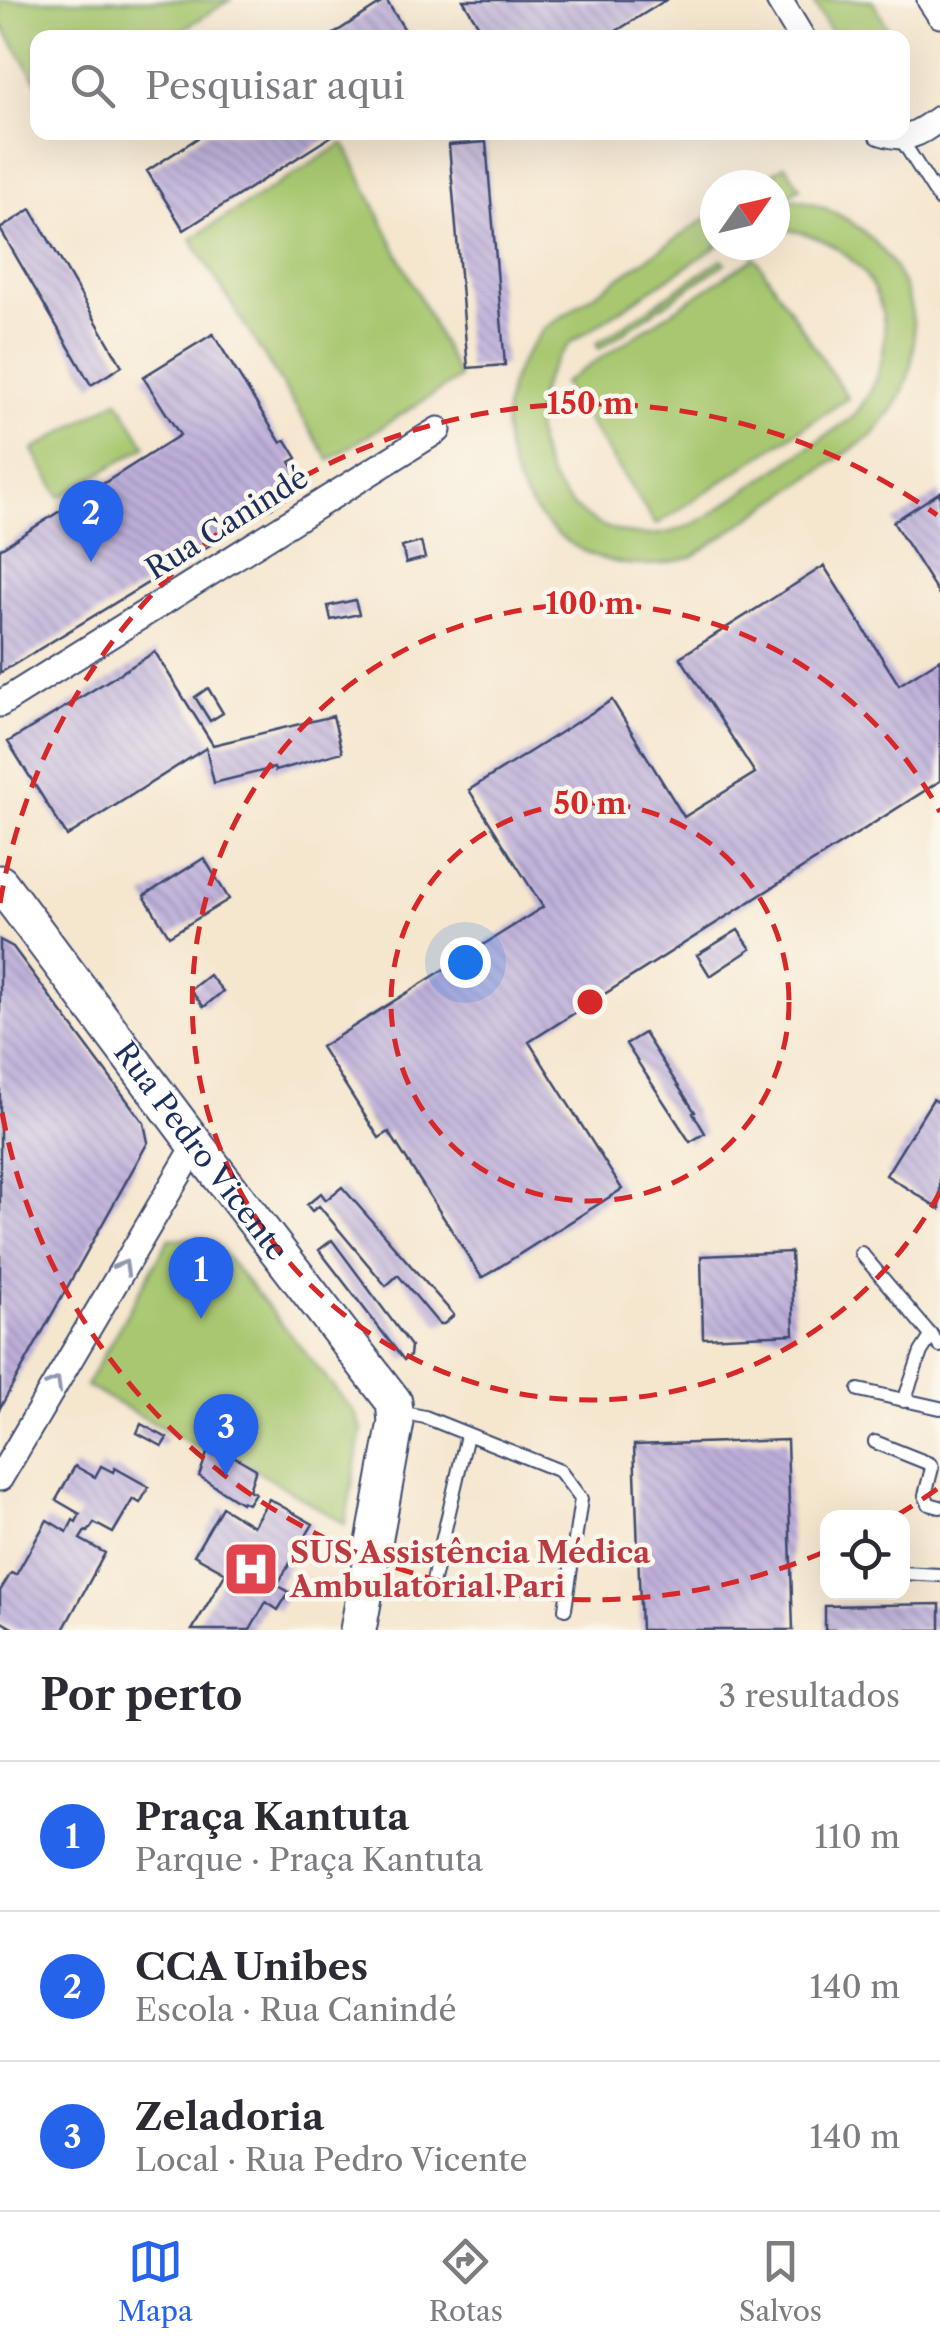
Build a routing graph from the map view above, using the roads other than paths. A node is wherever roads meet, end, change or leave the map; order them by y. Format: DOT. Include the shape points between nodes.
graph roads {
  1 [pos="779,0"];
  2 [pos="930,0"];
  3 [pos="940,15"];
  4 [pos="797,30"];
  5 [pos="940,118"];
  6 [pos="910,133"];
  7 [pos="894,140"];
  8 [pos="940,200"];
  9 [pos="438,430"];
  10 [pos="0,704"];
  11 [pos="0,883"];
  12 [pos="196,1145"];
  13 [pos="861,1254"];
  14 [pos="936,1340"];
  15 [pos="859,1390"];
  16 [pos="904,1401"];
  17 [pos="940,1408"];
  18 [pos="396,1417"];
  19 [pos="467,1435"];
  20 [pos="874,1442"];
  21 [pos="0,1478"];
  22 [pos="940,1507"];
  23 [pos="910,1573"];
  24 [pos="940,1575"];
  25 [pos="431,1589"];
  26 [pos="564,1609"];
  27 [pos="358,1630"];
  1 -- 4 [label="street"];
  2 -- 3 [label="street"];
  5 -- 6 [label="street"];
  7 -- 8 [label="lane"];
  9 -- 10 [label="street, Rua Canindé"];
  11 -- 12 [label="street, Rua Pedro Vicente"];
  12 -- 18 [label="street, Rua Pedro Vicente" via="386,1390"];
  21 -- 12 [label="street, one-way"];
  13 -- 14 [label="lane"];
  14 -- 16 [label="lane" via="921,1352"];
  15 -- 16 [label="lane"];
  16 -- 17 [label="lane"];
  18 -- 19 [label="lane" via="425,1417"];
  18 -- 27 [label="street"];
  19 -- 25 [label="lane"];
  19 -- 26 [label="lane" via="560,1471 581,1500"];
  20 -- 22 [label="lane" via="930,1464 925,1495"];
  23 -- 24 [label="lane"];
}
